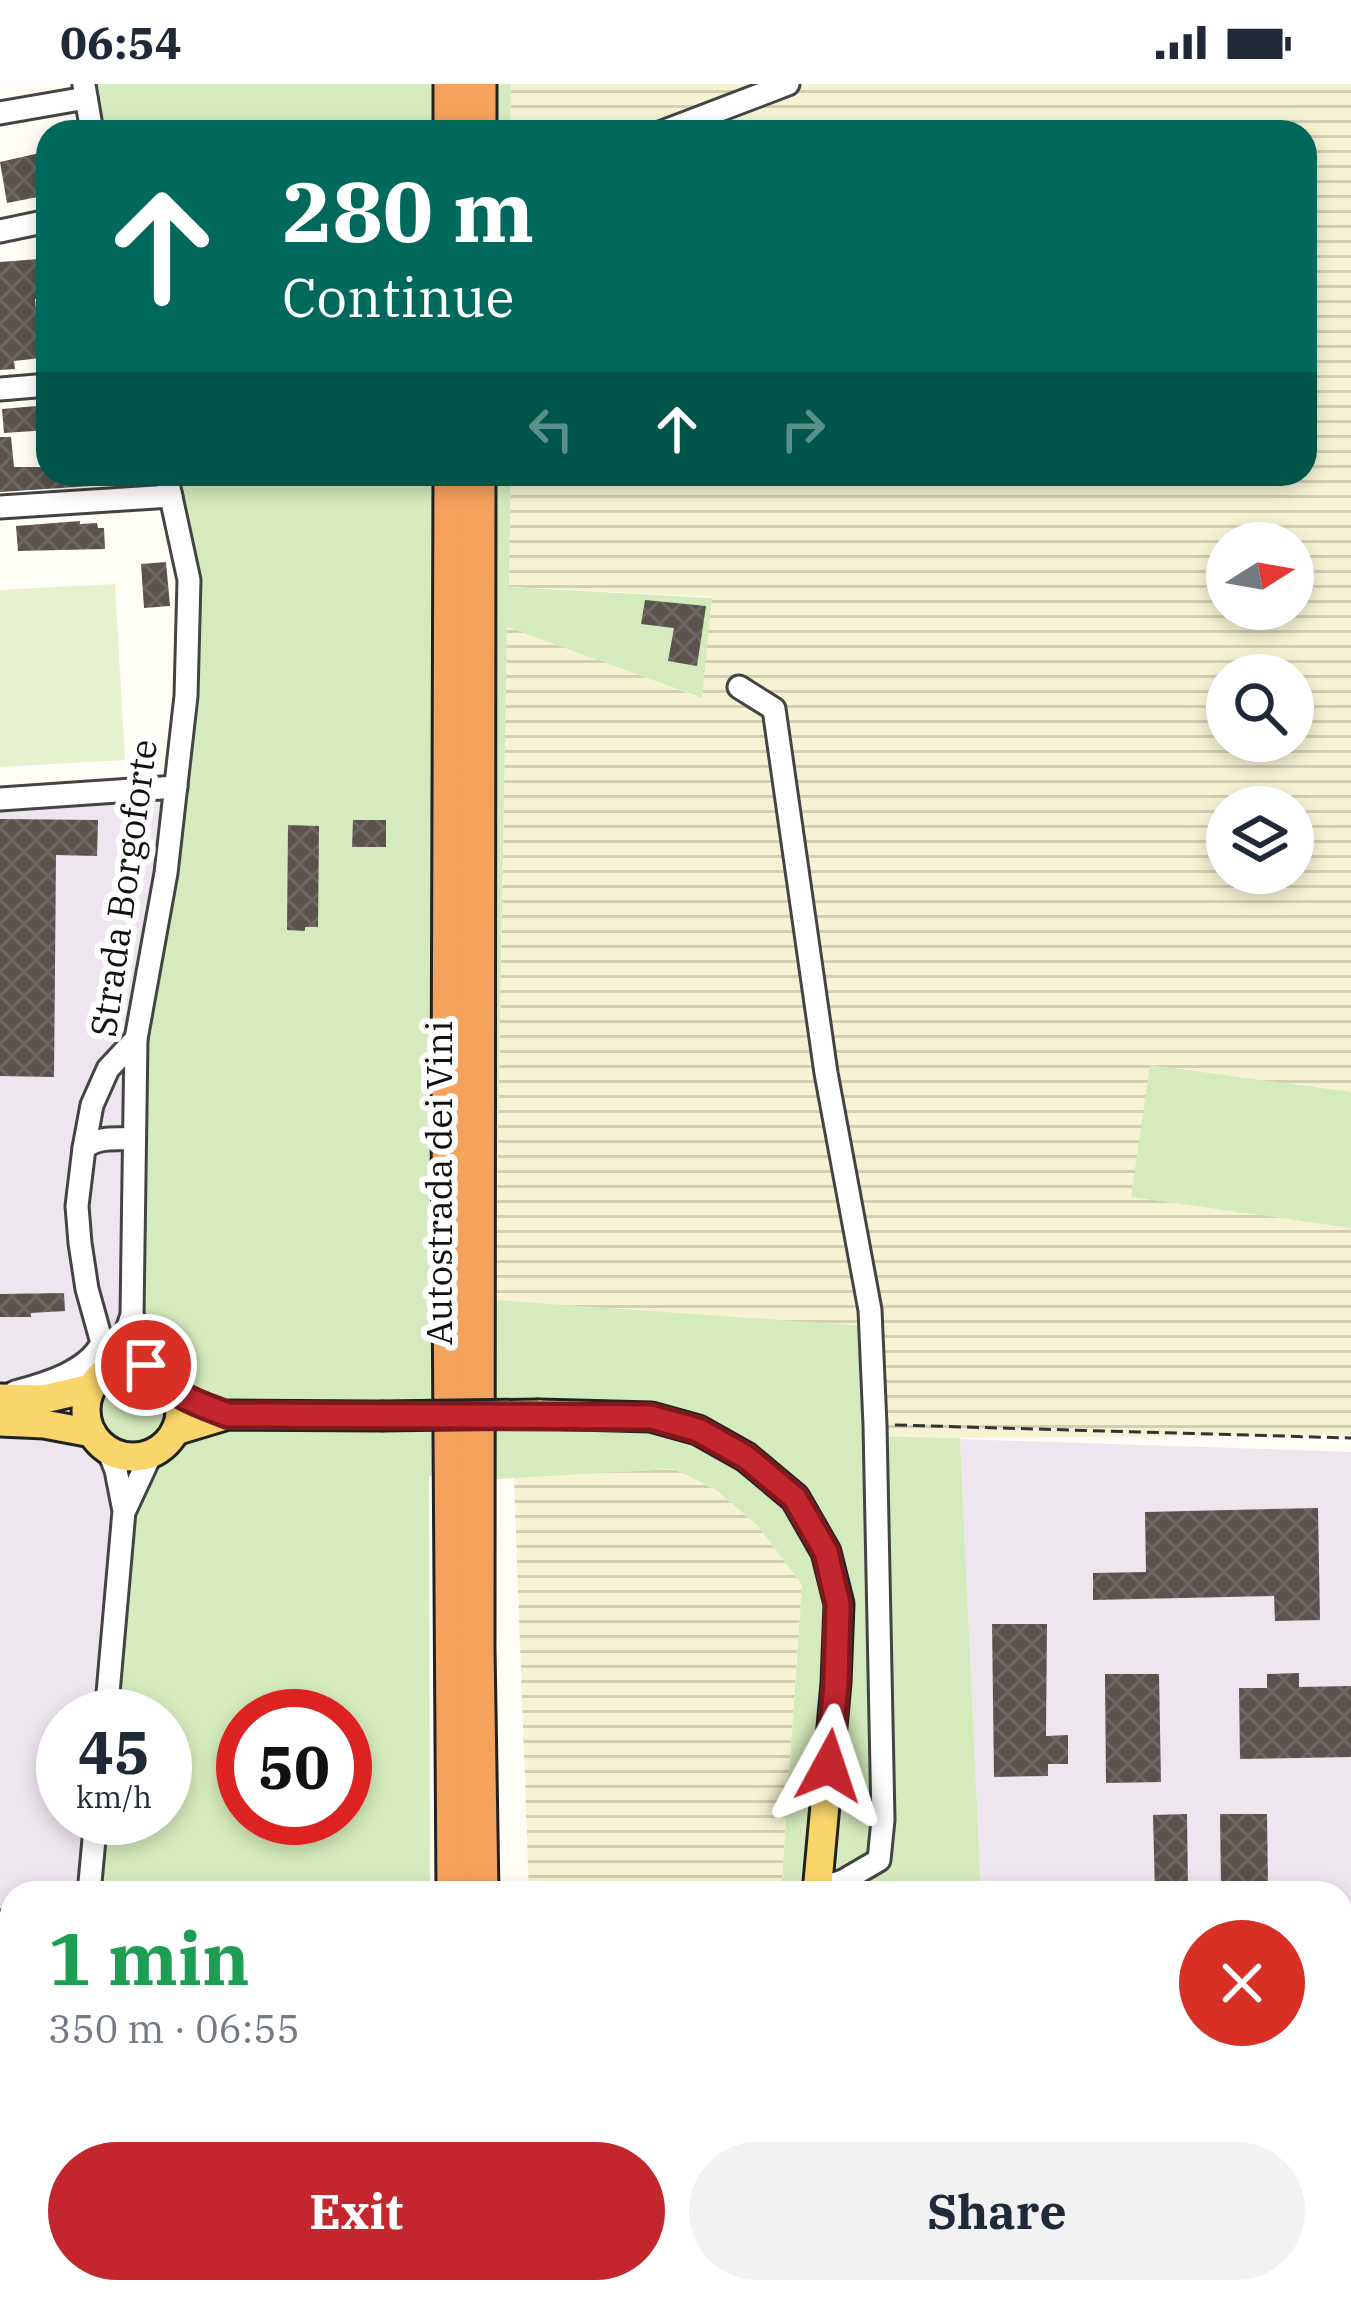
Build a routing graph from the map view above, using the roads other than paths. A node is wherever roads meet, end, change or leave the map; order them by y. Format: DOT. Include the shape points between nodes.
graph roads {
  1 [pos="452,84"];
  2 [pos="478,84"];
  3 [pos="788,84"];
  4 [pos="85,91"];
  5 [pos="0,113"];
  6 [pos="452,120"];
  7 [pos="478,120"];
  8 [pos="694,120"];
  9 [pos="36,224"];
  10 [pos="0,231"];
  11 [pos="36,386"];
  12 [pos="0,388"];
  13 [pos="160,486"];
  14 [pos="168,486"];
  15 [pos="451,486"];
  16 [pos="478,486"];
  17 [pos="0,507"];
  18 [pos="739,687"];
  19 [pos="176,787"];
  20 [pos="0,799"];
  21 [pos="136,1039"];
  22 [pos="134,1139"];
  23 [pos="84,1148"];
  24 [pos="132,1315"];
  25 [pos="100,1379"];
  26 [pos="168,1382"];
  27 [pos="0,1397"];
  28 [pos="228,1415"];
  29 [pos="0,1422"];
  30 [pos="175,1431"];
  31 [pos="100,1442"];
  32 [pos="151,1454"];
  33 [pos="124,1511"];
  34 [pos="108,1689"];
  35 [pos="93,1845"];
  36 [pos="90,1881"];
  37 [pos="454,1881"];
  38 [pos="481,1881"];
  39 [pos="818,1881"];
  40 [pos="843,1881"];
  1 -- 6 [label="highway"];
  2 -- 7 [label="highway"];
  3 -- 8 [label="street"];
  4 -- 5 [label="street"];
  9 -- 10 [label="street"];
  11 -- 12 [label="street"];
  13 -- 17 [label="street"];
  14 -- 19 [label="street, Strada Borgoforte" via="189,580"];
  15 -- 37 [label="highway, Autostrada dei Vini"];
  16 -- 38 [label="highway, Autostrada dei Vini"];
  18 -- 40 [label="street" via="774,709 826,1073 870,1310 883,1820 879,1860"];
  19 -- 20 [label="street"];
  19 -- 21 [label="street, Strada Borgoforte"];
  21 -- 22 [label="street, Strada Borgoforte"];
  21 -- 23 [label="street" via="108,1069"];
  22 -- 23 [label="street"];
  22 -- 24 [label="street, Strada Borgoforte"];
  23 -- 27 [label="street" via="80,1243 102,1342 64,1375"];
  24 -- 25 [label="street, Strada Borgoforte"];
  24 -- 26 [label="street, Strada Borgoforte"];
  25 -- 26 [label="main road" via="132,1363"];
  25 -- 27 [label="main road" via="44,1399"];
  25 -- 31 [label="main road" via="86,1411"];
  26 -- 28 [label="main road"];
  26 -- 30 [label="main road" via="180,1412"];
  28 -- 30 [label="main road"];
  28 -- 39 [label="main road, bridge" via="651,1417 698,1430 746,1457 795,1498 826,1552 838,1604"];
  29 -- 31 [label="main road" via="44,1424"];
  30 -- 32 [label="main road"];
  31 -- 32 [label="main road" via="129,1457"];
  31 -- 33 [label="street"];
  32 -- 33 [label="street"];
  33 -- 34 [label="street"];
  35 -- 36 [label="street"];
}
